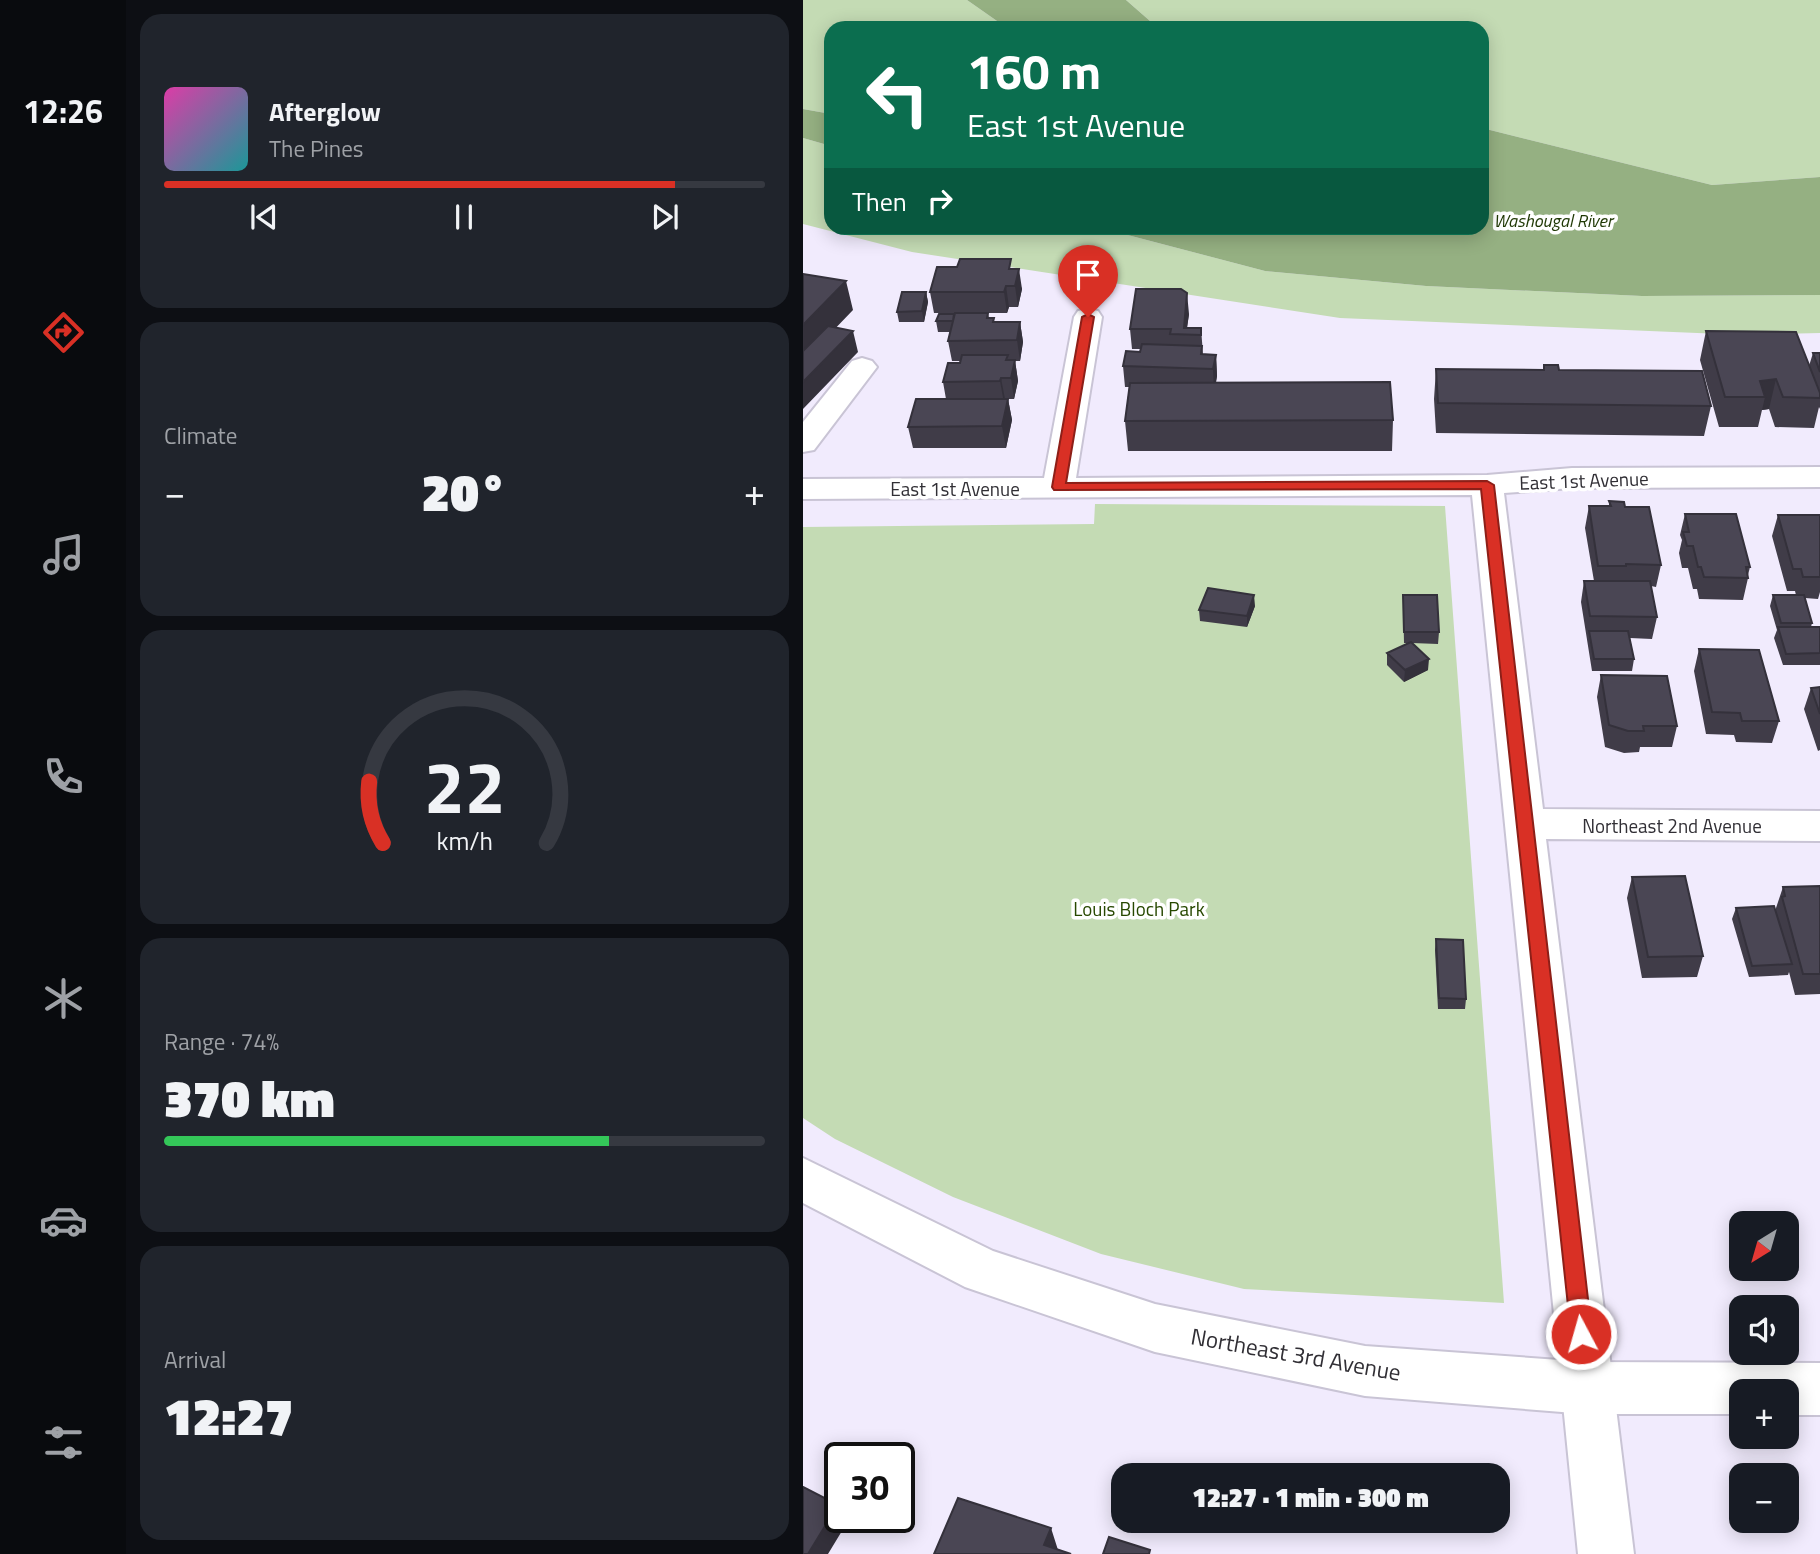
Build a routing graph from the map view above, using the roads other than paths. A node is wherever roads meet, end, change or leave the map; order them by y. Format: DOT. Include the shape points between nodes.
graph roads {
  1 [pos="1088,317"];
  2 [pos="863,368"];
  3 [pos="803,443"];
  4 [pos="1820,477"];
  5 [pos="1487,485"];
  6 [pos="1059,487"];
  7 [pos="803,489"];
  8 [pos="1525,824"];
  9 [pos="1820,826"];
  10 [pos="803,1179"];
  11 [pos="1587,1388"];
  12 [pos="1820,1389"];
  13 [pos="1606,1554"];
  1 -- 6 [label="street"];
  2 -- 3 [label="street"];
  4 -- 5 [label="street, East 1st Avenue" via="1572,478"];
  5 -- 6 [label="street, East 1st Avenue"];
  5 -- 8 [label="street"];
  6 -- 7 [label="street, East 1st Avenue"];
  8 -- 9 [label="street, Northeast 2nd Avenue"];
  8 -- 11 [label="street"];
  10 -- 11 [label="street, Northeast 3rd Avenue" via="982,1271 1155,1328 1365,1371"];
  11 -- 12 [label="street, Northeast 3rd Avenue"];
  11 -- 13 [label="street"];
}
